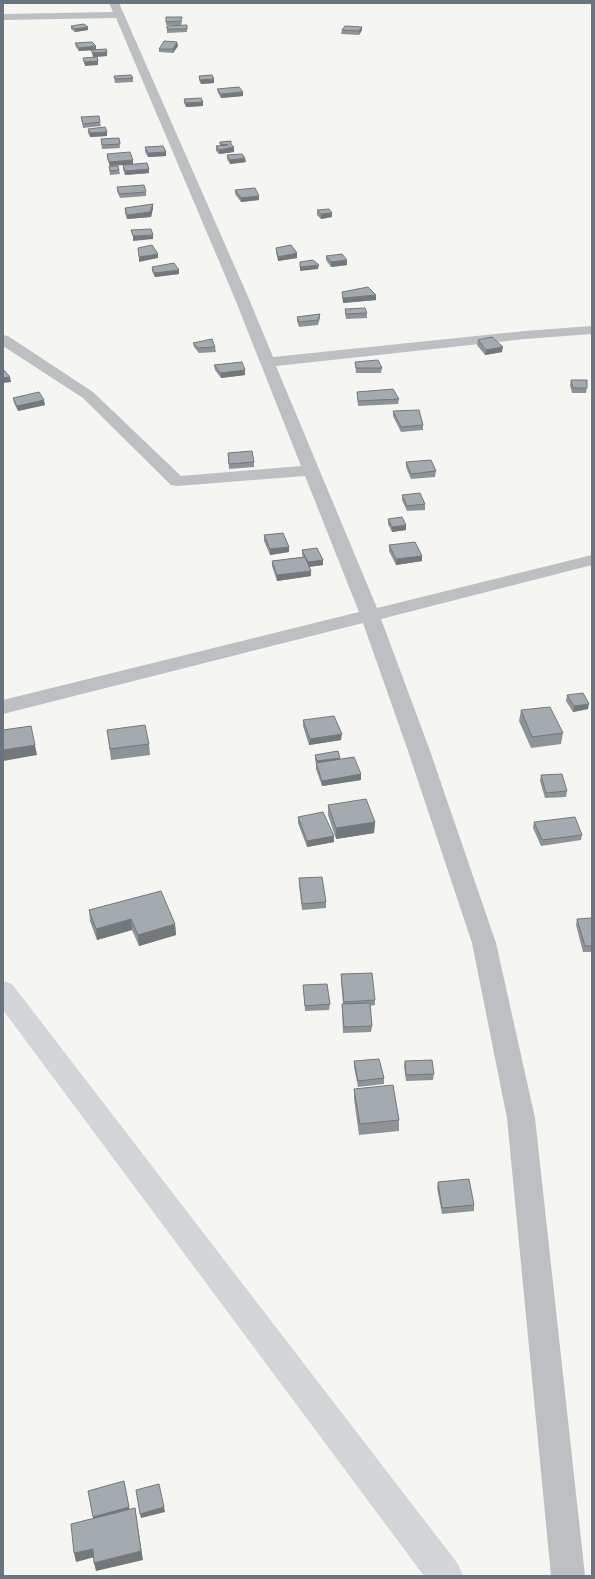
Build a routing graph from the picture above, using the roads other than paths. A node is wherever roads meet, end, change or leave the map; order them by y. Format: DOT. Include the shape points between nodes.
graph roads {
  1 [pos="117,9"];
  2 [pos="3,17"];
  3 [pos="592,330"];
  4 [pos="3,339"];
  5 [pos="268,362"];
  6 [pos="311,470"];
  7 [pos="592,560"];
  8 [pos="370,616"];
  9 [pos="3,708"];
  10 [pos="3,991"];
  11 [pos="446,1576"];
  12 [pos="568,1576"];
  1 -- 2 [label="street"];
  1 -- 5 [label="street"];
  3 -- 5 [label="street"];
  4 -- 6 [label="street" via="88,395 177,481"];
  5 -- 6 [label="street"];
  6 -- 8 [label="street"];
  7 -- 8 [label="street"];
  8 -- 9 [label="street"];
  8 -- 12 [label="street" via="484,943 521,1118"];
  10 -- 11 [label="main road"];
}
